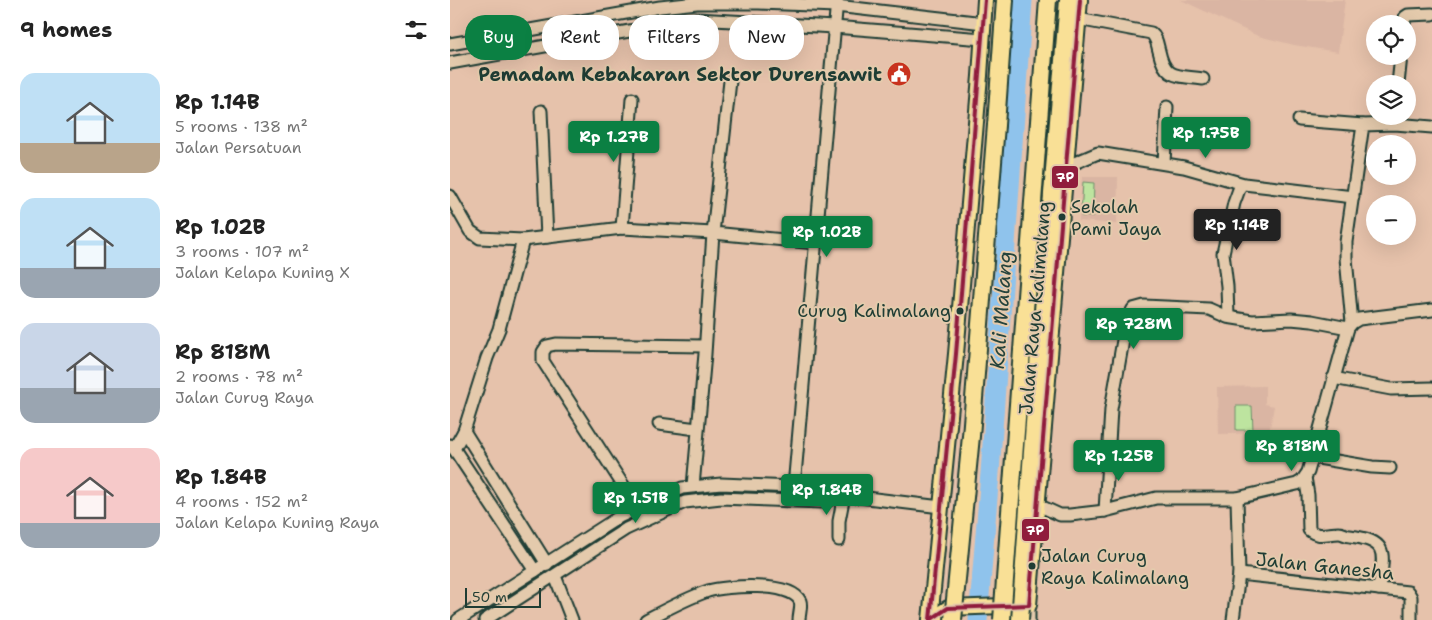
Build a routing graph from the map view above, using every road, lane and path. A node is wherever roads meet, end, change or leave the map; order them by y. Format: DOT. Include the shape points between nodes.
graph roads {
  1 [pos="985,0"];
  2 [pos="1005,0"];
  3 [pos="1048,0"];
  4 [pos="1068,0"];
  5 [pos="1080,0"];
  6 [pos="836,3"];
  7 [pos="1432,14"];
  8 [pos="1416,18"];
  9 [pos="944,19"];
  10 [pos="1078,19"];
  11 [pos="984,23"];
  12 [pos="834,27"];
  13 [pos="943,36"];
  14 [pos="983,39"];
  15 [pos="450,44"];
  16 [pos="450,63"];
  17 [pos="1203,79"];
  18 [pos="730,81"];
  19 [pos="632,99"];
  20 [pos="1167,107"];
  21 [pos="541,112"];
  22 [pos="1299,120"];
  23 [pos="1416,124"];
  24 [pos="1363,125"];
  25 [pos="1366,125"];
  26 [pos="1432,127"];
  27 [pos="1164,163"];
  28 [pos="1065,167"];
  29 [pos="1241,184"];
  30 [pos="450,196"];
  31 [pos="1352,197"];
  32 [pos="622,228"];
  33 [pos="713,233"];
  34 [pos="547,237"];
  35 [pos="523,240"];
  36 [pos="815,243"];
  37 [pos="1432,310"];
  38 [pos="1228,317"];
  39 [pos="1350,325"];
  40 [pos="705,346"];
  41 [pos="1333,378"];
  42 [pos="1432,388"];
  43 [pos="659,424"];
  44 [pos="697,429"];
  45 [pos="464,431"];
  46 [pos="452,447"];
  47 [pos="1312,457"];
  48 [pos="1390,468"];
  49 [pos="1305,477"];
  50 [pos="694,486"];
  51 [pos="794,487"];
  52 [pos="839,495"];
  53 [pos="1237,498"];
  54 [pos="1038,505"];
  55 [pos="941,507"];
  56 [pos="637,509"];
  57 [pos="1105,511"];
  58 [pos="646,520"];
  59 [pos="838,540"];
  60 [pos="547,564"];
  61 [pos="535,571"];
  62 [pos="1239,574"];
  63 [pos="555,576"];
  64 [pos="1379,589"];
  65 [pos="931,598"];
  66 [pos="1029,605"];
  67 [pos="951,612"];
  68 [pos="458,620"];
  69 [pos="485,620"];
  70 [pos="572,620"];
  71 [pos="646,620"];
  72 [pos="799,620"];
  73 [pos="930,620"];
  74 [pos="1002,620"];
  75 [pos="1020,620"];
  76 [pos="1029,620"];
  77 [pos="1233,620"];
  78 [pos="1411,620"];
  1 -- 11 [label="main road"];
  2 -- 67 [label="highway, bridge" via="971,436"];
  3 -- 74 [label="highway, bridge"];
  4 -- 75 [label="highway, bridge"];
  5 -- 10 [label="main road, Jalan Raya Kalimalang"];
  6 -- 9 [label="street"];
  6 -- 12 [label="street"];
  6 -- 15 [label="street" via="688,4"];
  7 -- 8 [label="street"];
  9 -- 11 [label="street"];
  9 -- 13 [label="street"];
  10 -- 17 [label="street" via="1151,34 1165,69 1173,74"];
  10 -- 28 [label="main road, Jalan Raya Kalimalang"];
  11 -- 14 [label="main road"];
  12 -- 13 [label="street"];
  12 -- 16 [label="street" via="697,19"];
  12 -- 36 [label="street"];
  13 -- 14 [label="street"];
  14 -- 55 [label="main road"];
  18 -- 33 [label="street"];
  19 -- 32 [label="street"];
  20 -- 27 [label="street"];
  21 -- 34 [label="street"];
  22 -- 24 [label="street"];
  23 -- 26 [label="street"];
  24 -- 25 [label="street"];
  24 -- 31 [label="street"];
  27 -- 28 [label="street" via="1098,153"];
  27 -- 29 [label="street" via="1207,172"];
  28 -- 54 [label="main road, Jalan Raya Kalimalang"];
  29 -- 31 [label="street"];
  29 -- 38 [label="street" via="1223,253"];
  30 -- 35 [label="street" via="474,236"];
  31 -- 39 [label="street" via="1346,258"];
  32 -- 33 [label="street"];
  32 -- 34 [label="street"];
  33 -- 36 [label="street"];
  33 -- 40 [label="street"];
  34 -- 35 [label="street"];
  35 -- 45 [label="street" via="499,329"];
  36 -- 51 [label="street"];
  37 -- 39 [label="street" via="1359,319"];
  38 -- 39 [label="street"];
  38 -- 57 [label="street" via="1209,309 1144,306 1133,309 1129,314 1109,424"];
  39 -- 41 [label="street"];
  40 -- 44 [label="street"];
  40 -- 56 [label="street" via="556,344 547,346 543,352 543,361"];
  41 -- 42 [label="street" via="1391,389"];
  41 -- 47 [label="street"];
  43 -- 44 [label="street"];
  44 -- 50 [label="street"];
  45 -- 46 [label="street"];
  45 -- 60 [label="street"];
  46 -- 61 [label="street"];
  47 -- 48 [label="street"];
  47 -- 49 [label="street"];
  49 -- 53 [label="street" via="1291,486"];
  49 -- 64 [label="street" via="1309,530 1321,535 1340,533 1374,541 1380,547 1382,557"];
  50 -- 51 [label="street"];
  50 -- 56 [label="street" via="682,488"];
  51 -- 52 [label="street"];
  52 -- 55 [label="street"];
  52 -- 58 [label="street" via="821,502 721,498 686,502"];
  52 -- 59 [label="street"];
  53 -- 57 [label="street" via="1162,498"];
  53 -- 62 [label="street"];
  54 -- 57 [label="street" via="1064,515"];
  54 -- 66 [label="main road, Jalan Raya Kalimalang"];
  55 -- 65 [label="main road"];
  56 -- 58 [label="street"];
  56 -- 60 [label="street" via="619,517"];
  58 -- 63 [label="street" via="626,529"];
  60 -- 61 [label="street"];
  61 -- 68 [label="street"];
  62 -- 64 [label="street, Jalan Ganesha"];
  62 -- 77 [label="street"];
  63 -- 69 [label="street"];
  63 -- 70 [label="street"];
  64 -- 78 [label="street, Jalan Ganesha" via="1408,592"];
  65 -- 67 [label="main road"];
  65 -- 73 [label="main road"];
  66 -- 67 [label="main road, bridge"];
  66 -- 76 [label="street, Jalan Raya Kalimalang"];
  67 -- 73 [label="main road"];
  71 -- 72 [label="street" via="719,589 771,587 797,597"];
}
